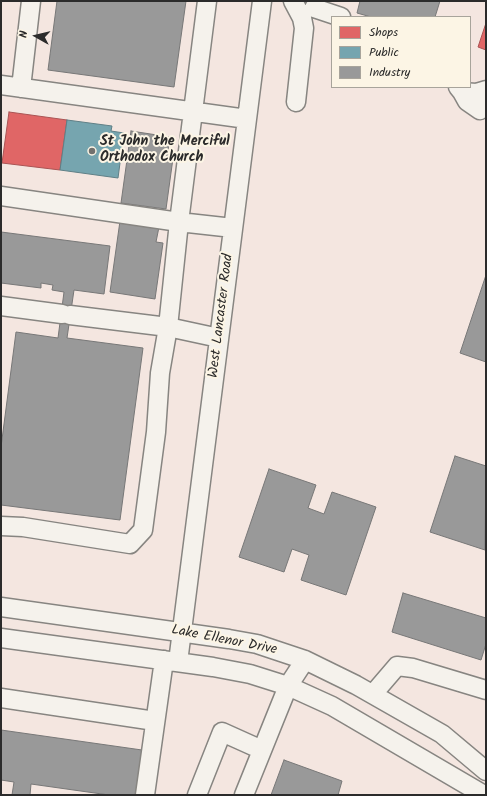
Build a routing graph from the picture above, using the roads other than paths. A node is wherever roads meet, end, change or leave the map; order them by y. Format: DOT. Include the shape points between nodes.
graph roads {
  1 [pos="31,1"];
  2 [pos="206,1"];
  3 [pos="262,1"];
  4 [pos="301,5"];
  5 [pos="338,16"];
  6 [pos="1,85"];
  7 [pos="21,88"];
  8 [pos="460,90"];
  9 [pos="486,90"];
  10 [pos="296,102"];
  11 [pos="486,105"];
  12 [pos="194,111"];
  13 [pos="247,119"];
  14 [pos="1,196"];
  15 [pos="179,222"];
  16 [pos="233,228"];
  17 [pos="1,306"];
  18 [pos="168,327"];
  19 [pos="219,338"];
  20 [pos="1,526"];
  21 [pos="1,607"];
  22 [pos="181,631"];
  23 [pos="1,638"];
  24 [pos="306,660"];
  25 [pos="170,661"];
  26 [pos="288,686"];
  27 [pos="486,690"];
  28 [pos="373,694"];
  29 [pos="1,698"];
  30 [pos="155,721"];
  31 [pos="262,750"];
  32 [pos="486,771"];
  33 [pos="486,791"];
  34 [pos="145,795"];
  35 [pos="197,795"];
  36 [pos="244,795"];
  37 [pos="484,795"];
  1 -- 7 [label="street"];
  2 -- 12 [label="street"];
  3 -- 13 [label="street, West Lancaster Road"];
  4 -- 5 [label="street"];
  4 -- 10 [label="street" via="304,28"];
  6 -- 7 [label="street"];
  7 -- 12 [label="street"];
  8 -- 9 [label="street" via="476,93"];
  8 -- 11 [label="street" via="467,101 480,110"];
  12 -- 13 [label="street"];
  12 -- 15 [label="street"];
  13 -- 16 [label="street, West Lancaster Road"];
  14 -- 15 [label="street"];
  15 -- 16 [label="street"];
  15 -- 18 [label="street"];
  16 -- 19 [label="street, West Lancaster Road"];
  17 -- 18 [label="street"];
  18 -- 19 [label="street"];
  18 -- 20 [label="street" via="160,373 156,432 143,530 130,544 23,527"];
  19 -- 22 [label="street, West Lancaster Road"];
  21 -- 22 [label="street, Lake Ellenor Drive"];
  22 -- 24 [label="street, Lake Ellenor Drive" via="257,644"];
  22 -- 25 [label="street, West Lancaster Road"];
  23 -- 25 [label="street, Lake Ellenor Drive"];
  24 -- 26 [label="street"];
  24 -- 28 [label="street, Lake Ellenor Drive"];
  25 -- 26 [label="street, Lake Ellenor Drive" via="250,674"];
  25 -- 30 [label="street, West Lancaster Road"];
  26 -- 31 [label="street"];
  26 -- 37 [label="street, Lake Ellenor Drive" via="362,722"];
  27 -- 28 [label="street" via="420,670 397,666"];
  28 -- 32 [label="street, Lake Ellenor Drive" via="442,734"];
  29 -- 30 [label="street"];
  30 -- 34 [label="street, West Lancaster Road"];
  31 -- 35 [label="street" via="222,732"];
  31 -- 36 [label="street"];
  33 -- 37 [label="street"];
}
